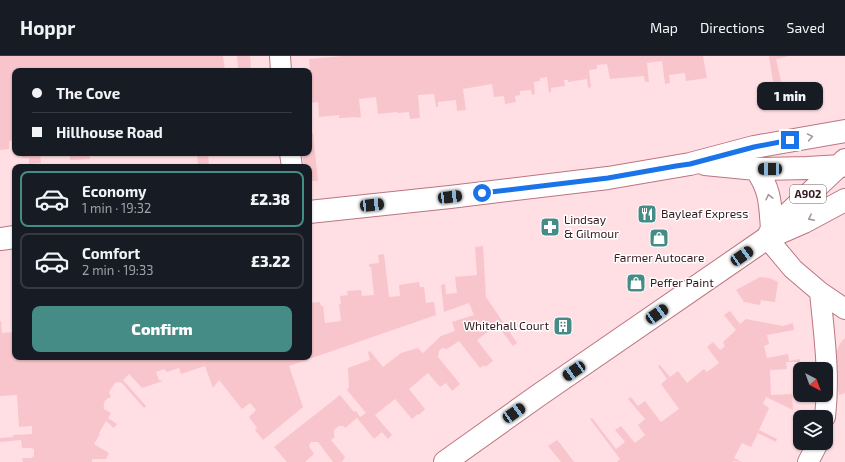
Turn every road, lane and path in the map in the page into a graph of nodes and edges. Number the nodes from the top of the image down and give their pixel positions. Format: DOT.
graph roads {
  1 [pos="280,56"];
  2 [pos="281,68"];
  3 [pos="845,131"];
  4 [pos="690,164"];
  5 [pos="843,164"];
  6 [pos="756,169"];
  7 [pos="845,200"];
  8 [pos="312,212"];
  9 [pos="769,233"];
  10 [pos="12,237"];
  11 [pos="0,239"];
  12 [pos="820,292"];
  13 [pos="845,308"];
  14 [pos="826,410"];
  15 [pos="814,450"];
  16 [pos="445,462"];
  17 [pos="808,462"];
  1 -- 2 [label="street"];
  4 -- 3 [label="main road, one-way"];
  4 -- 6 [label="main road"];
  4 -- 8 [label="main road"];
  5 -- 6 [label="main road"];
  5 -- 9 [label="main road, A902"];
  9 -- 6 [label="main road, one-way"];
  7 -- 9 [label="main road, A902, one-way"];
  9 -- 12 [label="street"];
  9 -- 16 [label="main road, A902"];
  10 -- 11 [label="main road"];
  12 -- 13 [label="street"];
  12 -- 14 [label="street"];
  15 -- 17 [label="street"];
}
